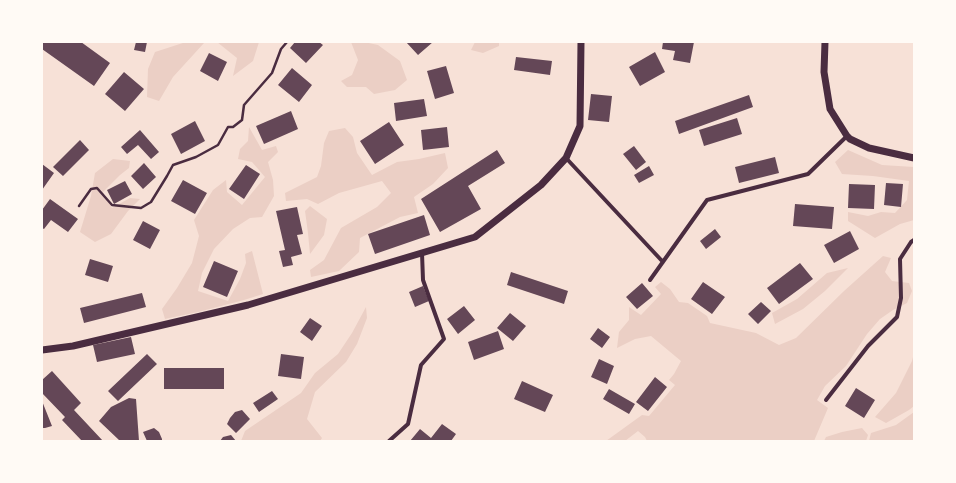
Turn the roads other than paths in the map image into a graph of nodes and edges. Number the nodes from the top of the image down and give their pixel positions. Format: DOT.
graph roads {
  1 [pos="581,42"];
  2 [pos="825,42"];
  3 [pos="847,136"];
  4 [pos="566,158"];
  5 [pos="914,158"];
  6 [pos="914,240"];
  7 [pos="422,253"];
  8 [pos="663,262"];
  9 [pos="650,280"];
  10 [pos="42,350"];
  11 [pos="826,400"];
  12 [pos="389,441"];
  1 -- 4 [label="street"];
  2 -- 3 [label="street"];
  3 -- 5 [label="street"];
  3 -- 8 [label="street"];
  4 -- 7 [label="street"];
  4 -- 8 [label="street"];
  6 -- 11 [label="street"];
  7 -- 10 [label="street"];
  7 -- 12 [label="street"];
  8 -- 9 [label="street"];
}
